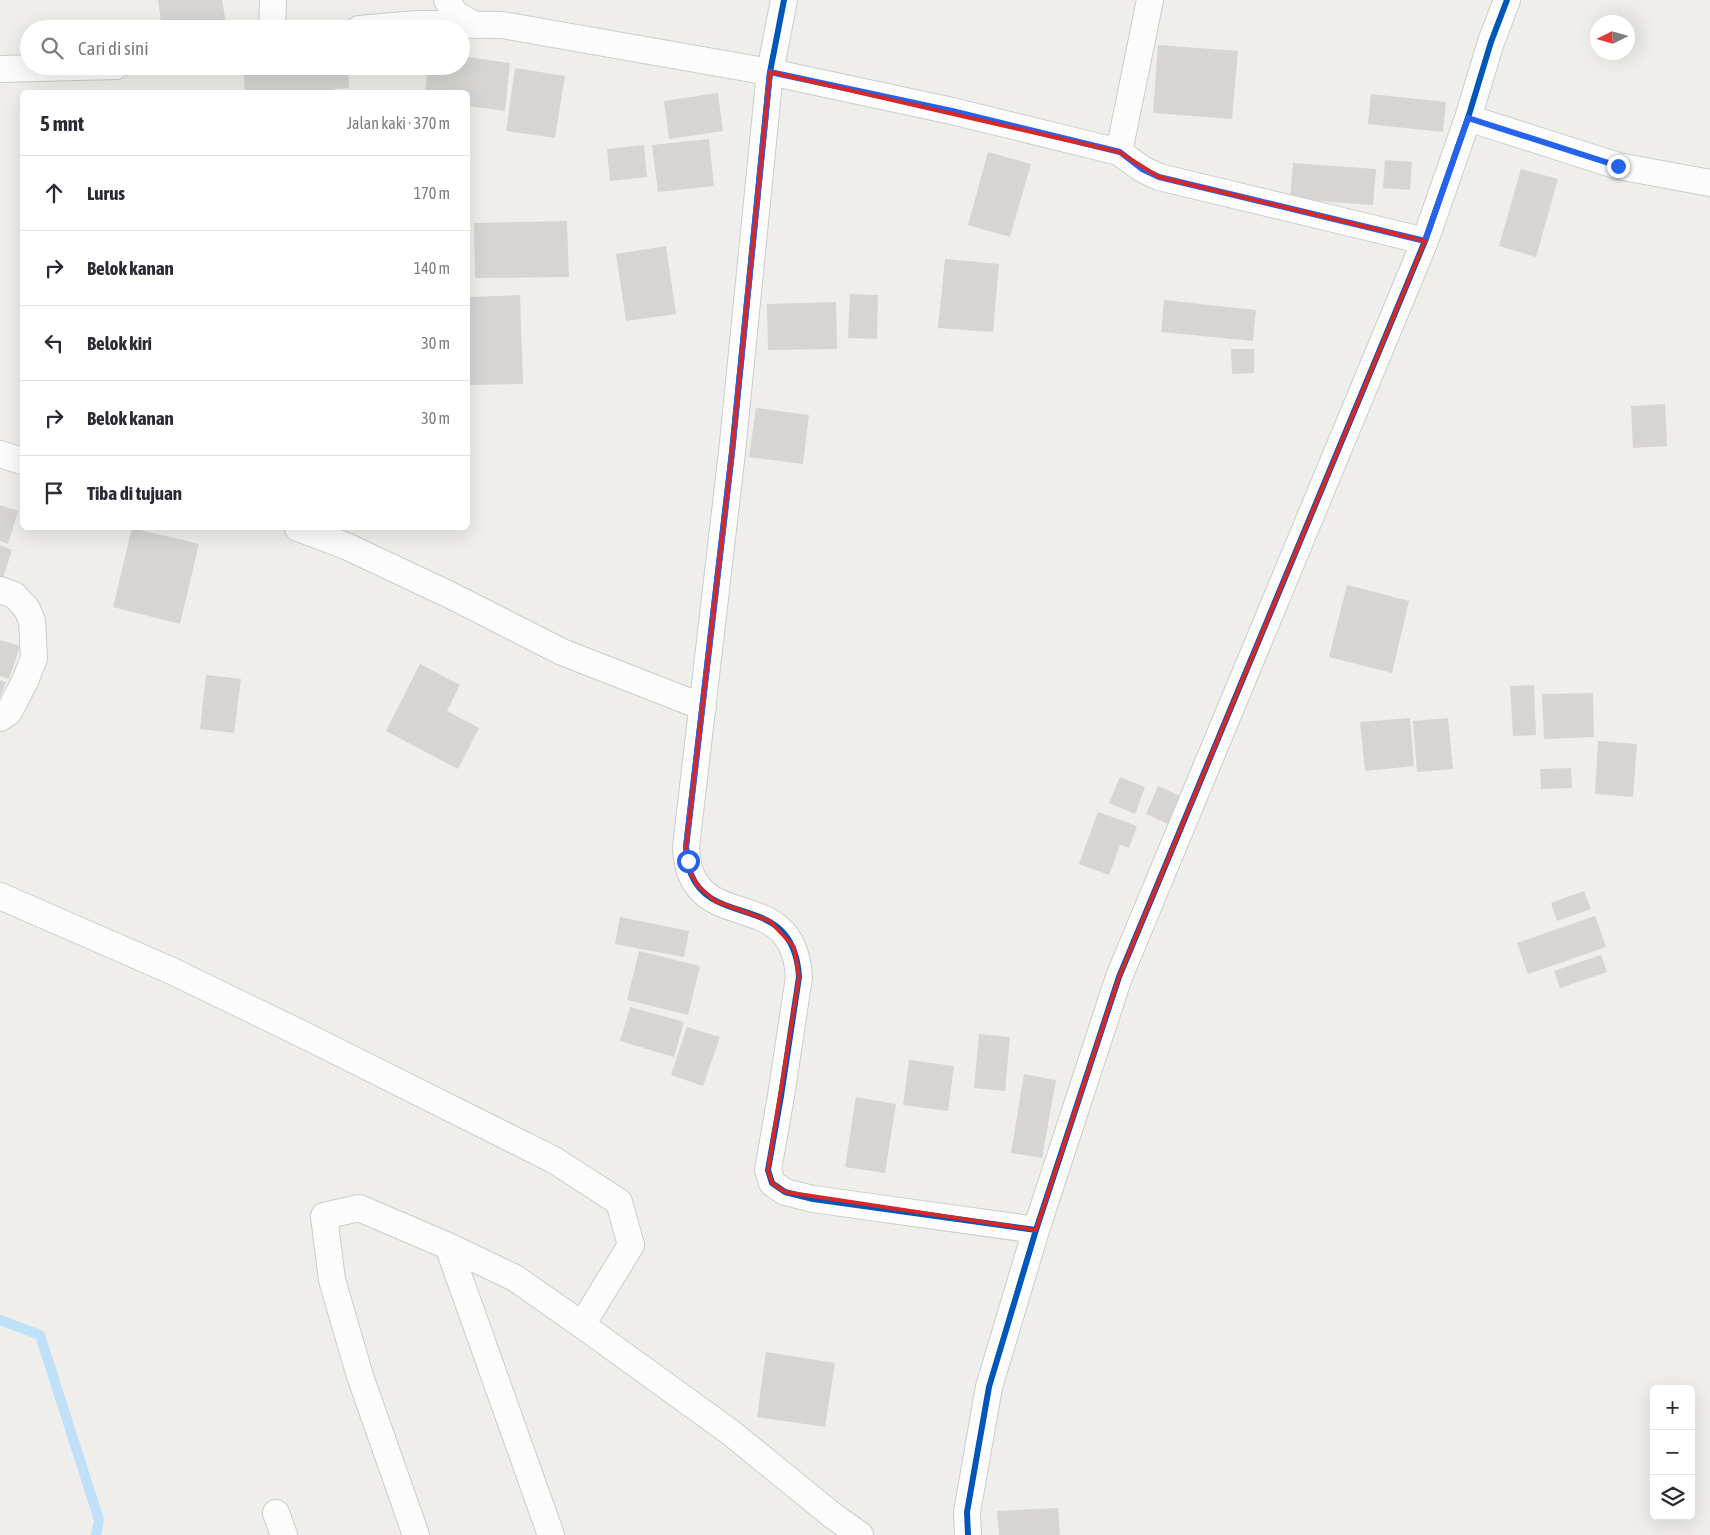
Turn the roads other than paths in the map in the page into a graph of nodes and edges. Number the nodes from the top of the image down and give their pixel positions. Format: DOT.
graph roads {
  1 [pos="273,0"];
  2 [pos="447,0"];
  3 [pos="784,0"];
  4 [pos="1150,0"];
  5 [pos="1507,0"];
  6 [pos="272,20"];
  7 [pos="465,20"];
  8 [pos="470,22"];
  9 [pos="470,25"];
  10 [pos="475,25"];
  11 [pos="20,68"];
  12 [pos="0,69"];
  13 [pos="770,72"];
  14 [pos="1468,118"];
  15 [pos="1120,152"];
  16 [pos="1710,183"];
  17 [pos="1425,241"];
  18 [pos="0,454"];
  19 [pos="20,460"];
  20 [pos="303,530"];
  21 [pos="0,590"];
  22 [pos="703,707"];
  23 [pos="0,718"];
  24 [pos="0,896"];
  25 [pos="1036,1230"];
  26 [pos="448,1246"];
  27 [pos="582,1325"];
  28 [pos="416,1535"];
  29 [pos="551,1535"];
  30 [pos="860,1535"];
  31 [pos="968,1535"];
  1 -- 6 [label="street"];
  2 -- 7 [label="street"];
  3 -- 13 [label="street"];
  4 -- 15 [label="street"];
  5 -- 14 [label="street"];
  8 -- 10 [label="street"];
  9 -- 10 [label="street"];
  10 -- 13 [label="street"];
  11 -- 12 [label="street"];
  13 -- 15 [label="street"];
  13 -- 22 [label="street"];
  14 -- 16 [label="street"];
  14 -- 17 [label="street"];
  15 -- 17 [label="street"];
  17 -- 25 [label="street"];
  18 -- 19 [label="street"];
  20 -- 22 [label="street"];
  21 -- 23 [label="street"];
  22 -- 25 [label="street"];
  24 -- 27 [label="street"];
  25 -- 31 [label="street"];
  26 -- 27 [label="street"];
  26 -- 28 [label="street"];
  26 -- 29 [label="street"];
  27 -- 30 [label="street"];
}
